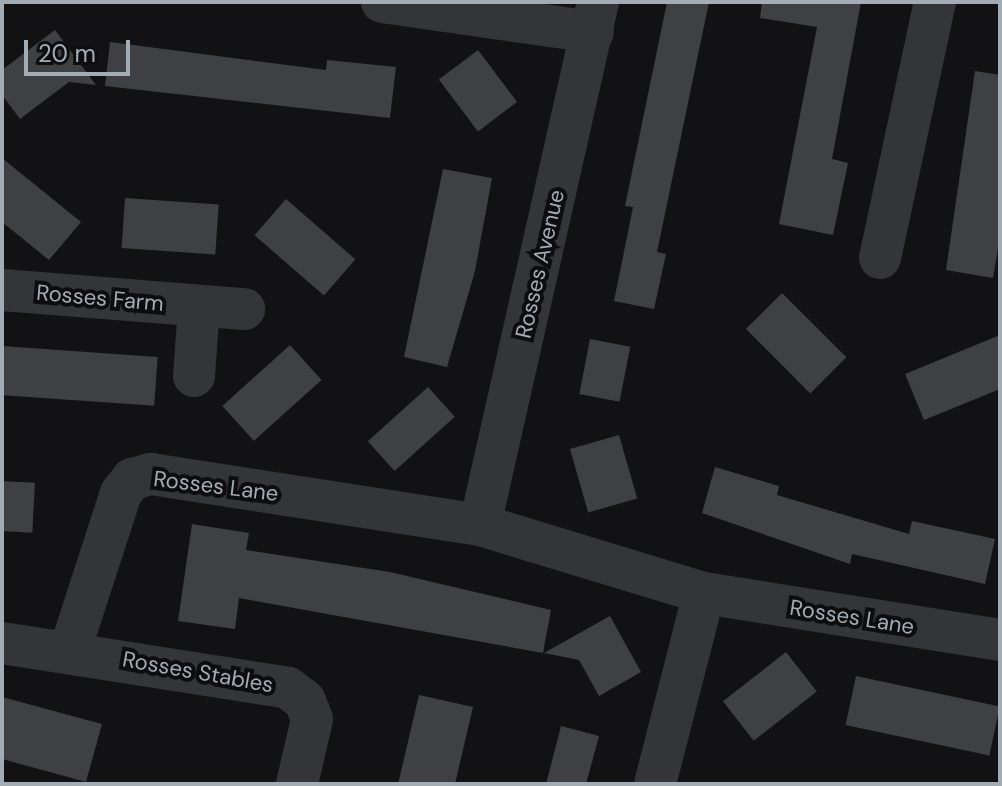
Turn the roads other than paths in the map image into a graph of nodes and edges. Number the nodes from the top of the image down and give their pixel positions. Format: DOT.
graph roads {
  1 [pos="382,2"];
  2 [pos="935,2"];
  3 [pos="596,17"];
  4 [pos="880,258"];
  5 [pos="2,290"];
  6 [pos="199,306"];
  7 [pos="244,309"];
  8 [pos="194,376"];
  9 [pos="480,525"];
  10 [pos="704,593"];
  11 [pos="1000,640"];
  12 [pos="2,643"];
  13 [pos="70,650"];
  14 [pos="297,784"];
  15 [pos="655,784"];
  1 -- 3 [label="street"];
  2 -- 4 [label="street"];
  3 -- 9 [label="street, Rosses Avenue"];
  5 -- 6 [label="street, Rosses Farm"];
  6 -- 7 [label="street, Rosses Farm"];
  6 -- 8 [label="street"];
  9 -- 10 [label="street, Rosses Lane"];
  9 -- 13 [label="street, Rosses Lane"];
  10 -- 11 [label="street, Rosses Lane"];
  10 -- 15 [label="street"];
  12 -- 13 [label="street, Rosses Stables"];
  13 -- 14 [label="street, Rosses Stables"];
}
